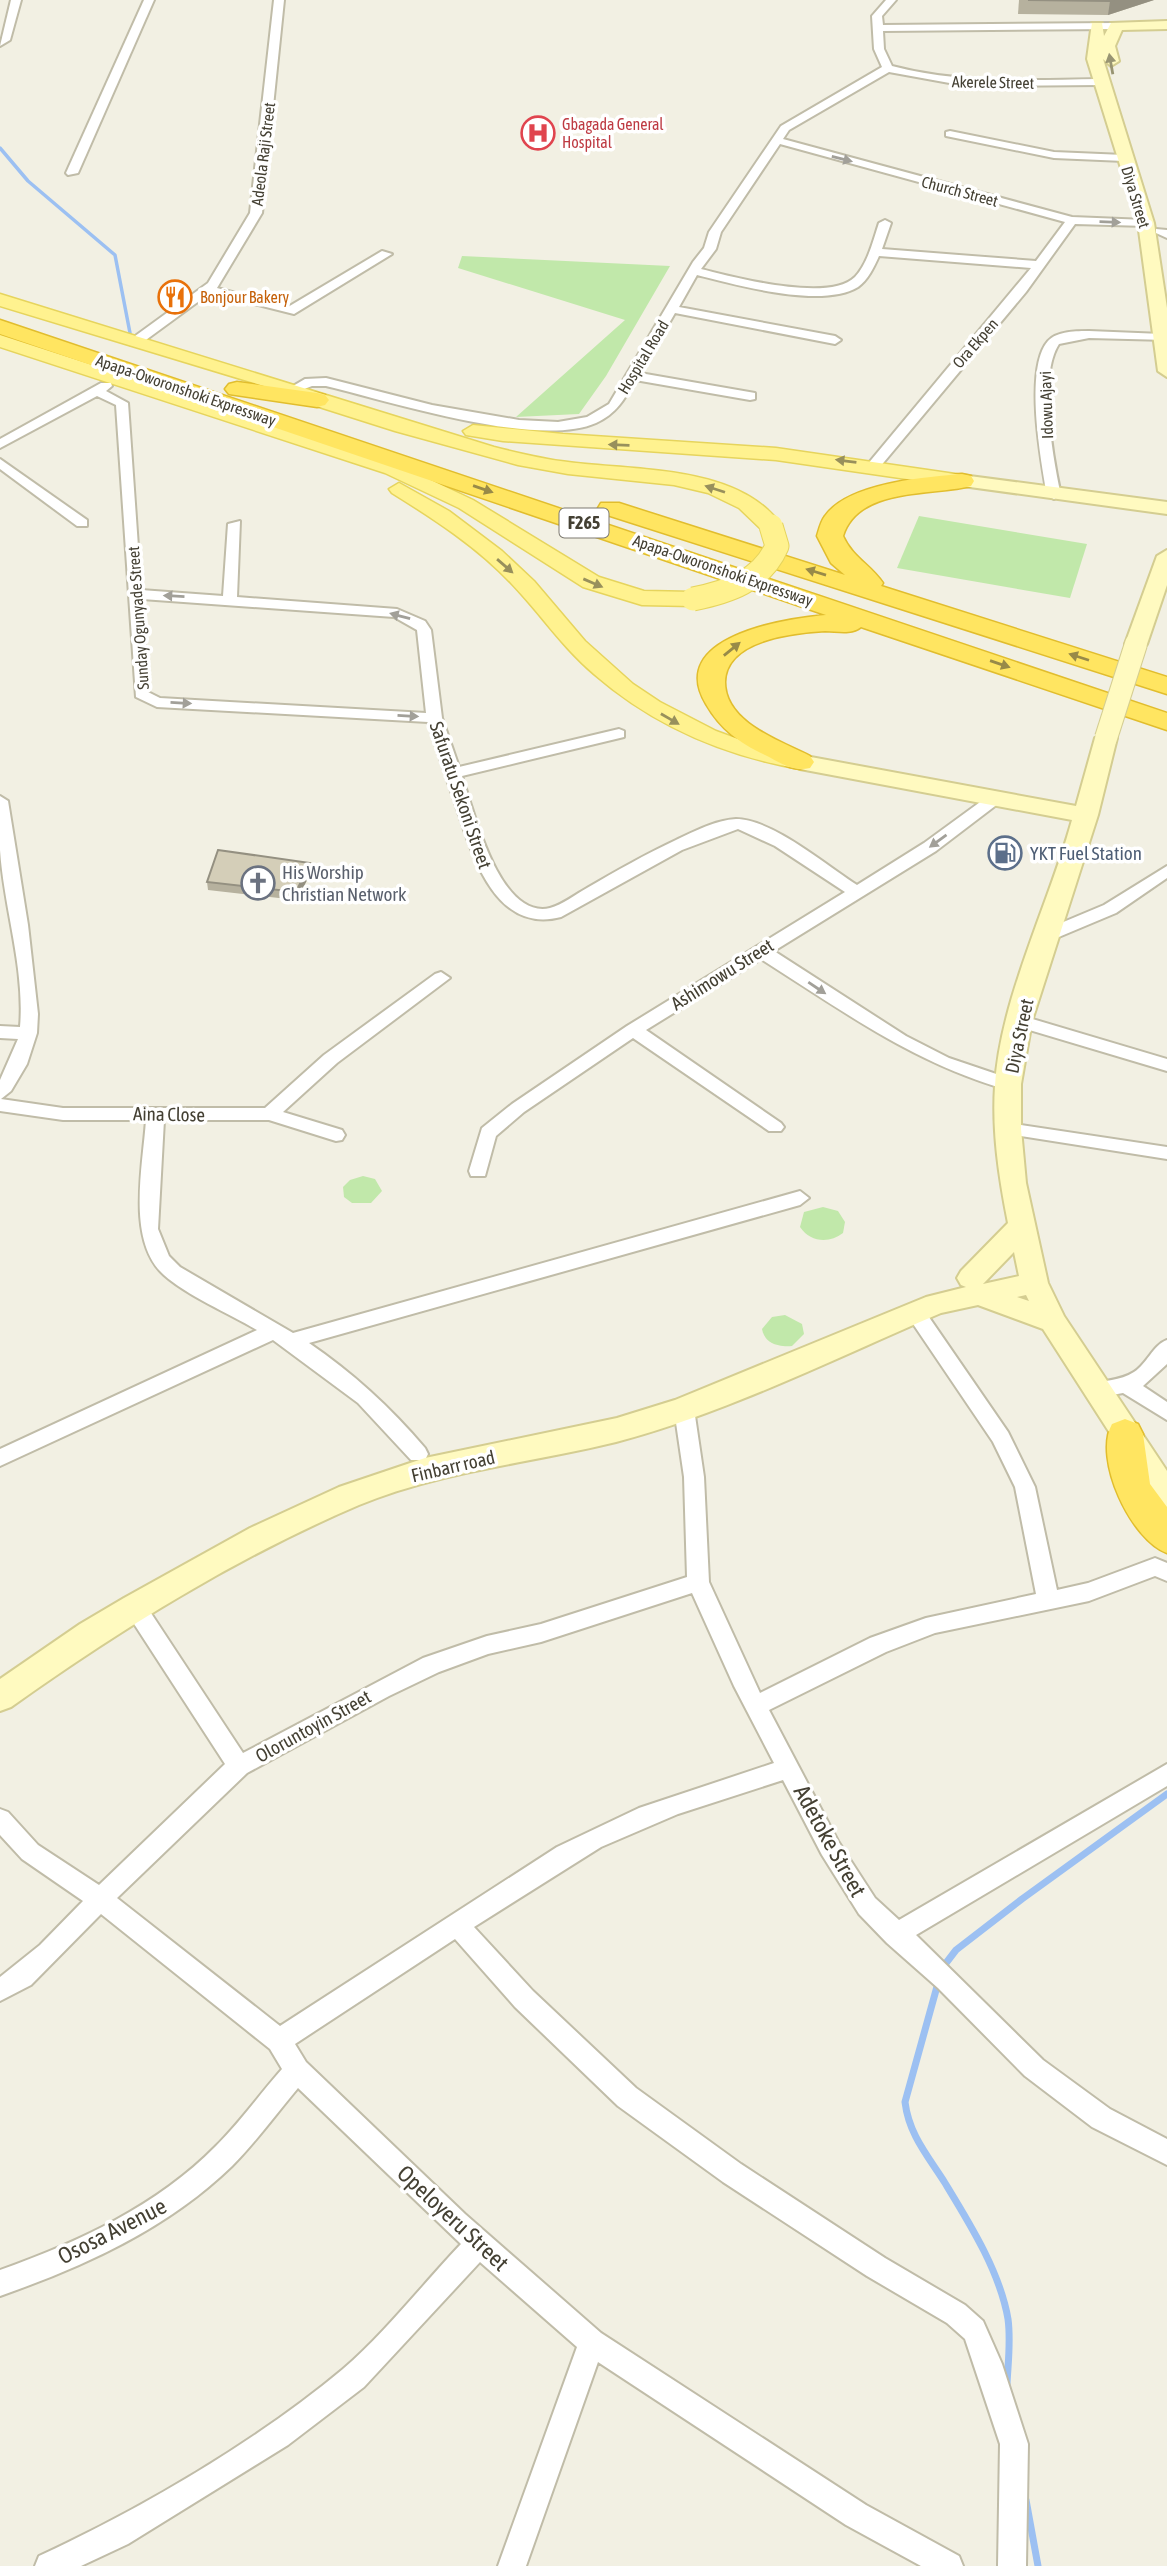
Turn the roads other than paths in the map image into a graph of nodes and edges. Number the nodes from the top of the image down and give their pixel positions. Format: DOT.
graph roads {
  1 [pos="16,0"];
  2 [pos="149,0"];
  3 [pos="279,0"];
  4 [pos="889,0"];
  5 [pos="1167,25"];
  6 [pos="1097,26"];
  7 [pos="1115,26"];
  8 [pos="879,28"];
  9 [pos="0,43"];
  10 [pos="888,68"];
  11 [pos="1100,82"];
  12 [pos="950,134"];
  13 [pos="776,140"];
  14 [pos="1124,158"];
  15 [pos="72,173"];
  16 [pos="1072,220"];
  17 [pos="885,223"];
  18 [pos="1158,229"];
  19 [pos="875,252"];
  20 [pos="386,254"];
  21 [pos="1040,265"];
  22 [pos="694,271"];
  23 [pos="1167,271"];
  24 [pos="208,289"];
  25 [pos="0,300"];
  26 [pos="671,309"];
  27 [pos="0,314"];
  28 [pos="0,327"];
  29 [pos="1162,338"];
  30 [pos="835,340"];
  31 [pos="0,341"];
  32 [pos="135,342"];
  33 [pos="1167,371"];
  34 [pos="632,376"];
  35 [pos="117,380"];
  36 [pos="234,391"];
  37 [pos="95,392"];
  38 [pos="284,392"];
  39 [pos="179,393"];
  40 [pos="750,396"];
  41 [pos="356,412"];
  42 [pos="297,417"];
  43 [pos="45,418"];
  44 [pos="0,434"];
  45 [pos="0,444"];
  46 [pos="325,448"];
  47 [pos="0,463"];
  48 [pos="874,465"];
  49 [pos="961,481"];
  50 [pos="1054,495"];
  51 [pos="1167,496"];
  52 [pos="1094,500"];
  53 [pos="1136,503"];
  54 [pos="1167,508"];
  55 [pos="1167,522"];
  56 [pos="82,523"];
  57 [pos="235,524"];
  58 [pos="1167,556"];
  59 [pos="135,594"];
  60 [pos="230,599"];
  61 [pos="978,623"];
  62 [pos="970,653"];
  63 [pos="1167,686"];
  64 [pos="434,718"];
  65 [pos="1167,722"];
  66 [pos="619,734"];
  67 [pos="800,762"];
  68 [pos="1096,769"];
  69 [pos="452,774"];
  70 [pos="998,801"];
  71 [pos="0,802"];
  72 [pos="1035,806"];
  73 [pos="1084,821"];
  74 [pos="1167,871"];
  75 [pos="855,891"];
  76 [pos="1048,935"];
  77 [pos="760,950"];
  78 [pos="441,978"];
  79 [pos="1019,1021"];
  80 [pos="633,1030"];
  81 [pos="0,1032"];
  82 [pos="27,1033"];
  83 [pos="1167,1048"];
  84 [pos="1159,1062"];
  85 [pos="1008,1084"];
  86 [pos="0,1093"];
  87 [pos="0,1105"];
  88 [pos="155,1114"];
  89 [pos="270,1114"];
  90 [pos="775,1127"];
  91 [pos="1008,1129"];
  92 [pos="336,1135"];
  93 [pos="1167,1153"];
  94 [pos="478,1171"];
  95 [pos="800,1198"];
  96 [pos="1021,1227"];
  97 [pos="1031,1273"];
  98 [pos="974,1286"];
  99 [pos="927,1302"];
  100 [pos="1053,1321"];
  101 [pos="275,1330"];
  102 [pos="294,1340"];
  103 [pos="1167,1348"];
  104 [pos="1129,1387"];
  105 [pos="1096,1390"];
  106 [pos="684,1409"];
  107 [pos="1167,1412"];
  108 [pos="1125,1434"];
  109 [pos="418,1454"];
  110 [pos="0,1458"];
  111 [pos="1150,1487"];
  112 [pos="1167,1537"];
  113 [pos="1167,1572"];
  114 [pos="698,1582"];
  115 [pos="1048,1599"];
  116 [pos="135,1607"];
  117 [pos="0,1675"];
  118 [pos="0,1697"];
  119 [pos="757,1705"];
  120 [pos="239,1766"];
  121 [pos="790,1768"];
  122 [pos="1167,1774"];
  123 [pos="0,1818"];
  124 [pos="100,1899"];
  125 [pos="458,1926"];
  126 [pos="895,1935"];
  127 [pos="0,1990"];
  128 [pos="279,2041"];
  129 [pos="297,2070"];
  130 [pos="1167,2152"];
  131 [pos="479,2245"];
  132 [pos="0,2283"];
  133 [pos="592,2342"];
  134 [pos="49,2566"];
  135 [pos="512,2566"];
  136 [pos="949,2566"];
  137 [pos="1012,2566"];
  1 -- 9 [label="street"];
  2 -- 15 [label="street"];
  3 -- 24 [label="street, Adeola Raji Street"];
  4 -- 8 [label="street"];
  5 -- 7 [label="main road"];
  6 -- 7 [label="street"];
  6 -- 8 [label="street"];
  6 -- 11 [label="main road, Diya Street"];
  18 -- 7 [label="main road, Diya Street, one-way"];
  8 -- 10 [label="street"];
  10 -- 11 [label="street, Akerele Street"];
  10 -- 13 [label="street, Hospital Road"];
  11 -- 14 [label="main road, Diya Street"];
  12 -- 14 [label="street"];
  13 -- 16 [label="street, Church Street, one-way"];
  13 -- 22 [label="street, Hospital Road"];
  14 -- 18 [label="main road, Diya Street"];
  16 -- 18 [label="street, Church Street, one-way"];
  16 -- 21 [label="street, Ora Ekpen"];
  17 -- 19 [label="street"];
  18 -- 23 [label="main road, Diya Street"];
  18 -- 29 [label="main road, Diya Street"];
  19 -- 21 [label="street"];
  19 -- 22 [label="street"];
  20 -- 24 [label="street"];
  21 -- 48 [label="street, Ora Ekpen"];
  22 -- 26 [label="street, Hospital Road"];
  24 -- 32 [label="street, Adeola Raji Street"];
  25 -- 32 [label="main road, Apapa-Oworonshoki Expressway"];
  26 -- 30 [label="street"];
  26 -- 34 [label="street, Hospital Road"];
  27 -- 36 [label="highway, Apapa-Oworonshoki Expressway / F265"];
  28 -- 39 [label="highway, Apapa-Oworonshoki Expressway / F265"];
  29 -- 33 [label="main road, Diya Street"];
  29 -- 50 [label="street, Idowu Ajayi"];
  31 -- 35 [label="main road, Apapa-Oworonshoki Expressway"];
  32 -- 36 [label="main road, Apapa-Oworonshoki Expressway"];
  34 -- 38 [label="street, Hospital Road"];
  34 -- 40 [label="street"];
  35 -- 37 [label="street"];
  35 -- 39 [label="main road, Apapa-Oworonshoki Expressway"];
  36 -- 38 [label="highway"];
  36 -- 39 [label="highway"];
  36 -- 42 [label="highway, Apapa-Oworonshoki Expressway / F265"];
  37 -- 43 [label="street"];
  37 -- 59 [label="street, Sunday Ogunyade Street"];
  38 -- 42 [label="highway"];
  39 -- 42 [label="highway, Apapa-Oworonshoki Expressway / F265"];
  41 -- 42 [label="main road, Apapa-Oworonshoki Expressway"];
  46 -- 41 [label="main road, one-way, bridge"];
  48 -- 41 [label="main road, one-way"];
  42 -- 46 [label="main road, Apapa-Oworonshoki Expressway"];
  61 -- 42 [label="highway, Apapa-Oworonshoki Expressway / F265, one-way"];
  42 -- 62 [label="highway, Apapa-Oworonshoki Expressway / F265, one-way"];
  43 -- 44 [label="street"];
  43 -- 45 [label="street"];
  46 -- 67 [label="main road, one-way"];
  47 -- 56 [label="street"];
  48 -- 49 [label="main road"];
  49 -- 50 [label="main road"];
  49 -- 61 [label="highway"];
  50 -- 52 [label="main road"];
  51 -- 53 [label="main road"];
  52 -- 53 [label="main road"];
  52 -- 55 [label="main road"];
  53 -- 54 [label="main road"];
  57 -- 60 [label="street"];
  58 -- 68 [label="main road, Diya Street, bridge"];
  60 -- 59 [label="street, Safuratu Sekoni Street, one-way"];
  59 -- 64 [label="street, Sunday Ogunyade Street, one-way"];
  64 -- 60 [label="street, Safuratu Sekoni Street, one-way"];
  63 -- 61 [label="highway, Apapa-Oworonshoki Expressway / F265, one-way"];
  62 -- 65 [label="highway, Apapa-Oworonshoki Expressway / F265, one-way"];
  67 -- 62 [label="highway, one-way"];
  64 -- 69 [label="street, Safuratu Sekoni Street"];
  66 -- 69 [label="street"];
  67 -- 70 [label="main road"];
  68 -- 72 [label="main road"];
  68 -- 73 [label="main road, Diya Street"];
  69 -- 75 [label="street, Safuratu Sekoni Street"];
  70 -- 72 [label="main road"];
  70 -- 73 [label="main road"];
  70 -- 75 [label="street, Ashimowu Street, one-way"];
  71 -- 82 [label="street"];
  72 -- 73 [label="main road"];
  73 -- 76 [label="main road, Diya Street"];
  74 -- 76 [label="street"];
  75 -- 77 [label="street, Ashimowu Street"];
  76 -- 79 [label="main road, Diya Street"];
  77 -- 80 [label="street, Ashimowu Street"];
  77 -- 85 [label="street, one-way"];
  78 -- 89 [label="street"];
  79 -- 84 [label="street"];
  79 -- 85 [label="main road, Diya Street"];
  80 -- 90 [label="street"];
  80 -- 94 [label="street, Ashimowu Street"];
  81 -- 82 [label="street"];
  82 -- 86 [label="street"];
  83 -- 84 [label="street"];
  85 -- 91 [label="main road, Diya Street"];
  87 -- 88 [label="street, Aina Close"];
  88 -- 89 [label="street, Aina Close"];
  88 -- 101 [label="street"];
  89 -- 92 [label="street, Aina Close"];
  91 -- 93 [label="street"];
  91 -- 96 [label="main road, Diya Street"];
  95 -- 102 [label="street"];
  96 -- 97 [label="main road, Diya Street"];
  96 -- 98 [label="main road"];
  97 -- 98 [label="main road"];
  97 -- 100 [label="main road, Diya Street"];
  98 -- 99 [label="main road"];
  98 -- 100 [label="main road"];
  99 -- 106 [label="main road, Finbarr road"];
  99 -- 109 [label="main road, Finbarr road"];
  99 -- 115 [label="street"];
  100 -- 105 [label="main road, Diya Street"];
  101 -- 102 [label="street"];
  101 -- 110 [label="street"];
  102 -- 109 [label="street"];
  103 -- 104 [label="street"];
  104 -- 105 [label="street"];
  104 -- 107 [label="street"];
  105 -- 108 [label="main road, Diya Street"];
  106 -- 114 [label="street, Adetoke Street"];
  106 -- 116 [label="main road, Finbarr road"];
  108 -- 111 [label="highway"];
  109 -- 117 [label="main road, Finbarr road"];
  111 -- 112 [label="highway"];
  113 -- 115 [label="street"];
  114 -- 119 [label="street, Adetoke Street"];
  114 -- 120 [label="street, Oloruntoyin Street"];
  115 -- 119 [label="street"];
  116 -- 118 [label="main road, Finbarr road"];
  116 -- 120 [label="street"];
  119 -- 121 [label="street, Adetoke Street"];
  120 -- 124 [label="street, Oloruntoyin Street"];
  121 -- 125 [label="street"];
  121 -- 126 [label="street, Adetoke Street"];
  122 -- 126 [label="street"];
  123 -- 124 [label="street, Opeloyeru Street"];
  124 -- 127 [label="street, Oloruntoyin Street"];
  124 -- 128 [label="street, Opeloyeru Street"];
  125 -- 128 [label="street"];
  125 -- 137 [label="street"];
  126 -- 130 [label="street, Adetoke Street"];
  128 -- 129 [label="street, Opeloyeru Street"];
  129 -- 131 [label="street, Opeloyeru Street"];
  129 -- 132 [label="street, Ososa Avenue"];
  131 -- 133 [label="street, Opeloyeru Street"];
  131 -- 134 [label="street"];
  133 -- 135 [label="street"];
  133 -- 136 [label="street, Opeloyeru Street"];
}
